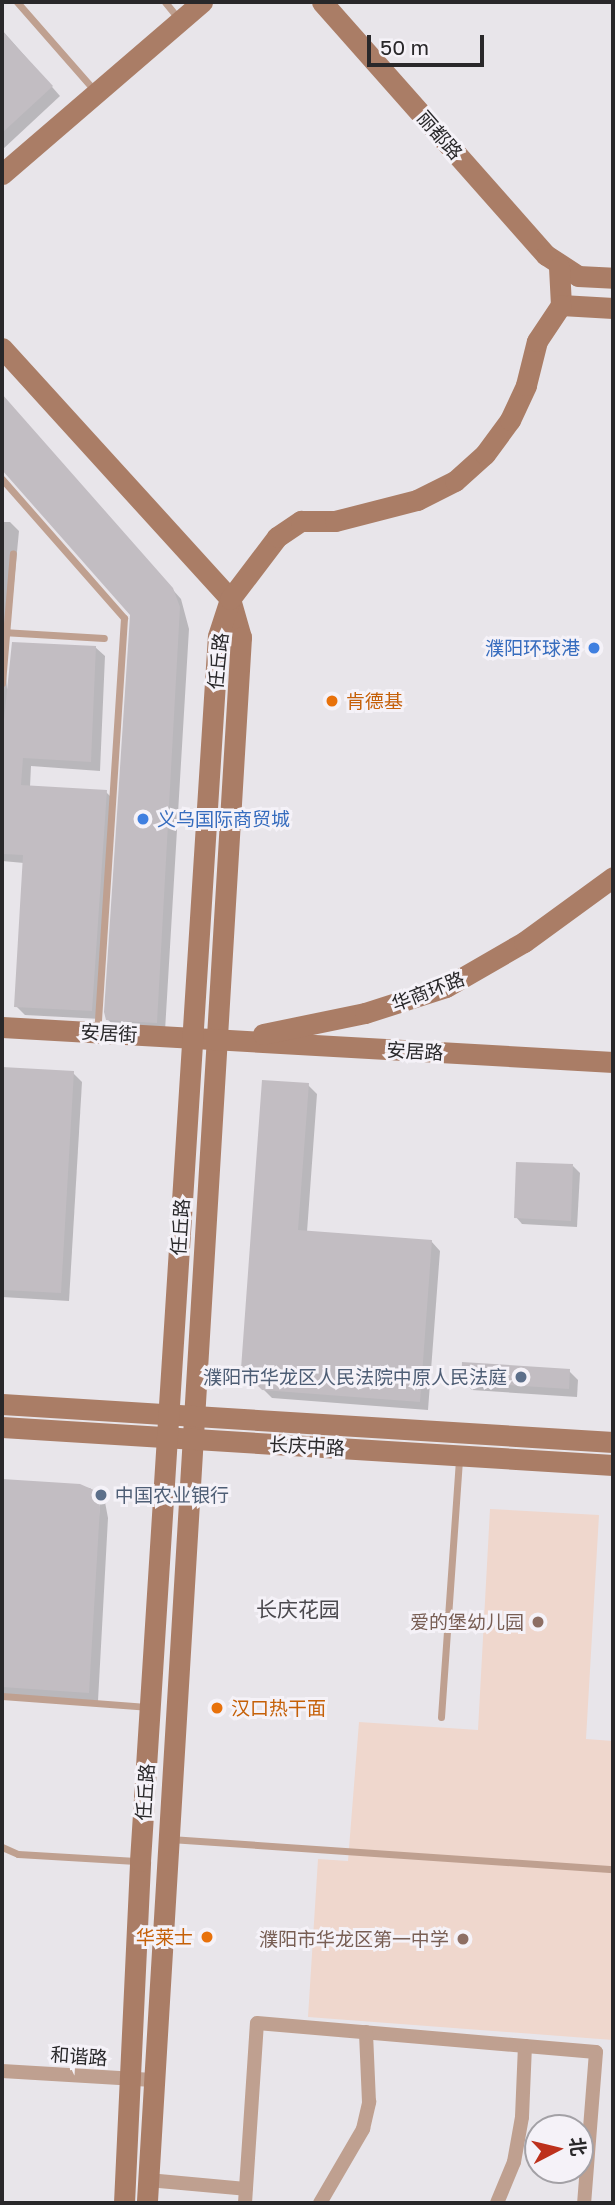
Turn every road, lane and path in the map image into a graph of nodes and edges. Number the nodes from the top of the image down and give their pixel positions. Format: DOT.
graph roads {
  1 [pos="17,2"];
  2 [pos="164,2"];
  3 [pos="202,2"];
  4 [pos="322,2"];
  5 [pos="181,22"];
  6 [pos="97,93"];
  7 [pos="2,174"];
  8 [pos="559,267"];
  9 [pos="613,278"];
  10 [pos="561,305"];
  11 [pos="613,308"];
  12 [pos="2,348"];
  13 [pos="2,479"];
  14 [pos="13,553"];
  15 [pos="230,599"];
  16 [pos="4,632"];
  17 [pos="104,638"];
  18 [pos="2,682"];
  19 [pos="613,877"];
  20 [pos="2,1027"];
  21 [pos="97,1033"];
  22 [pos="194,1038"];
  23 [pos="216,1040"];
  24 [pos="613,1062"];
  25 [pos="2,1404"];
  26 [pos="167,1415"];
  27 [pos="191,1416"];
  28 [pos="2,1427"];
  29 [pos="166,1437"];
  30 [pos="189,1440"];
  31 [pos="613,1441"];
  32 [pos="460,1455"];
  33 [pos="613,1465"];
  34 [pos="2,1696"];
  35 [pos="151,1707"];
  36 [pos="441,1717"];
  37 [pos="167,1839"];
  38 [pos="2,1847"];
  39 [pos="140,1861"];
  40 [pos="613,1869"];
  41 [pos="366,2032"];
  42 [pos="525,2046"];
  43 [pos="2,2071"];
  44 [pos="130,2079"];
  45 [pos="153,2080"];
  46 [pos="148,2180"];
  47 [pos="245,2196"];
  48 [pos="124,2203"];
  49 [pos="147,2203"];
  50 [pos="320,2203"];
  51 [pos="497,2203"];
  52 [pos="584,2203"];
  1 -- 6 [label="lane"];
  2 -- 5 [label="lane"];
  3 -- 5 [label="street"];
  4 -- 8 [label="street, 丽都路"];
  5 -- 6 [label="street"];
  6 -- 7 [label="street"];
  8 -- 9 [label="street"];
  8 -- 10 [label="street"];
  10 -- 11 [label="street"];
  10 -- 15 [label="street"];
  12 -- 15 [label="street"];
  13 -- 21 [label="lane"];
  14 -- 16 [label="lane"];
  15 -- 22 [label="street, 任丘路"];
  15 -- 23 [label="street, 任丘路"];
  16 -- 17 [label="lane"];
  16 -- 18 [label="lane"];
  19 -- 23 [label="street, 华商环路"];
  20 -- 21 [label="street, 安居街"];
  21 -- 22 [label="street, 安居街"];
  22 -- 23 [label="street, 安居街"];
  22 -- 26 [label="street, 任丘路"];
  23 -- 24 [label="street, 安居路"];
  23 -- 27 [label="street, 任丘路"];
  25 -- 26 [label="street, 长庆中路"];
  26 -- 27 [label="street, 长庆中路"];
  26 -- 29 [label="street, 任丘路"];
  27 -- 30 [label="street, 任丘路"];
  27 -- 31 [label="street, 长庆中路"];
  28 -- 29 [label="street, 长庆中路"];
  29 -- 30 [label="street, 长庆中路"];
  29 -- 35 [label="street, 任丘路"];
  30 -- 32 [label="street, 长庆中路"];
  30 -- 37 [label="street, 任丘路"];
  32 -- 33 [label="street, 长庆中路"];
  32 -- 36 [label="lane"];
  34 -- 35 [label="lane"];
  35 -- 39 [label="street, 任丘路"];
  37 -- 40 [label="lane"];
  37 -- 45 [label="street, 任丘路"];
  38 -- 39 [label="lane"];
  39 -- 44 [label="street, 任丘路"];
  41 -- 42 [label="street"];
  41 -- 47 [label="street"];
  41 -- 50 [label="street"];
  42 -- 51 [label="street"];
  42 -- 52 [label="street"];
  43 -- 44 [label="street, 和谐路"];
  44 -- 45 [label="street, 和谐路"];
  44 -- 48 [label="street, 任丘路"];
  45 -- 46 [label="street, 任丘路"];
  46 -- 47 [label="street"];
  46 -- 49 [label="street, 任丘路"];
}
